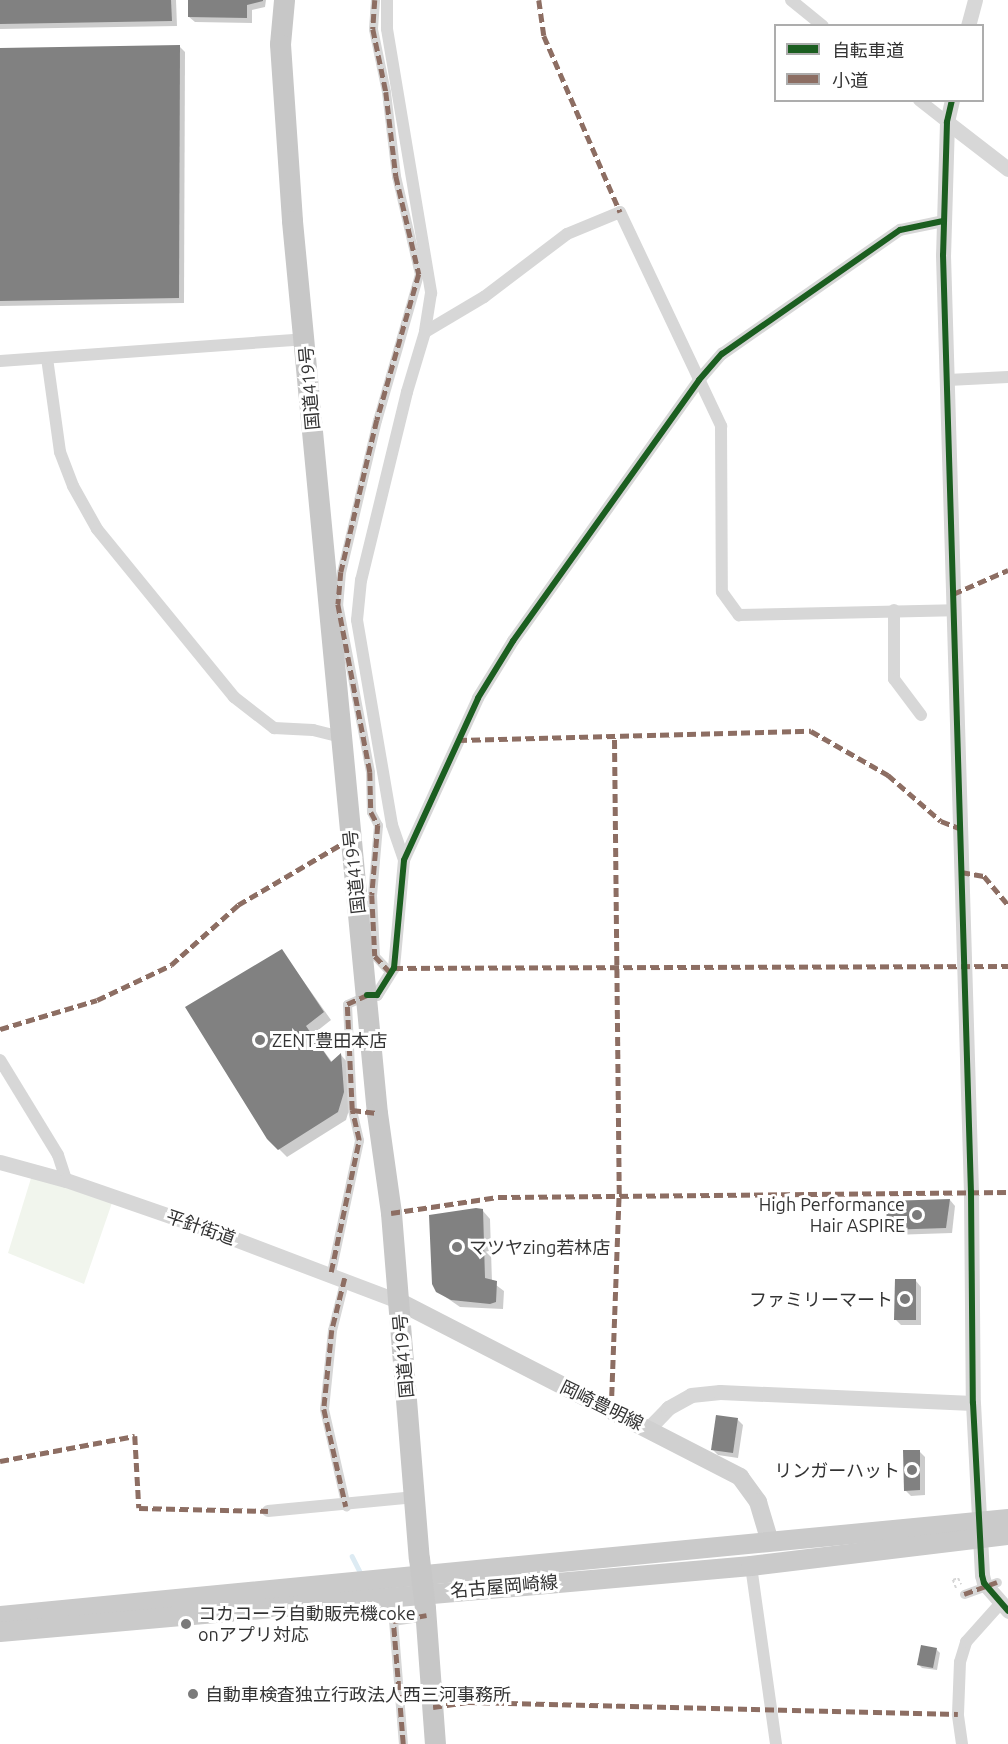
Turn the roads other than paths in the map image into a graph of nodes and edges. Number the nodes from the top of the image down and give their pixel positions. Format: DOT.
graph roads {
  1 [pos="284,0"];
  2 [pos="375,0"];
  3 [pos="387,0"];
  4 [pos="791,0"];
  5 [pos="975,0"];
  6 [pos="821,24"];
  7 [pos="969,24"];
  8 [pos="922,102"];
  9 [pos="952,102"];
  10 [pos="947,122"];
  11 [pos="1007,166"];
  12 [pos="944,221"];
  13 [pos="425,332"];
  14 [pos="304,339"];
  15 [pos="47,358"];
  16 [pos="0,361"];
  17 [pos="1008,377"];
  18 [pos="699,380"];
  19 [pos="948,380"];
  20 [pos="894,610"];
  21 [pos="952,610"];
  22 [pos="921,715"];
  23 [pos="341,737"];
  24 [pos="404,860"];
  25 [pos="390,972"];
  26 [pos="367,995"];
  27 [pos="0,1060"];
  28 [pos="352,1110"];
  29 [pos="377,1113"];
  30 [pos="0,1162"];
  31 [pos="66,1180"];
  32 [pos="338,1275"];
  33 [pos="398,1301"];
  34 [pos="973,1403"];
  35 [pos="649,1428"];
  36 [pos="415,1497"];
  37 [pos="346,1507"];
  38 [pos="268,1511"];
  39 [pos="1008,1519"];
  40 [pos="981,1529"];
  41 [pos="1008,1535"];
  42 [pos="771,1542"];
  43 [pos="750,1566"];
  44 [pos="997,1582"];
  45 [pos="964,1594"];
  46 [pos="1004,1608"];
  47 [pos="426,1612"];
  48 [pos="0,1616"];
  49 [pos="0,1632"];
  50 [pos="403,1744"];
  51 [pos="435,1744"];
  52 [pos="776,1744"];
  53 [pos="962,1744"];
  1 -- 14 [label="highway, 国道419号"];
  2 -- 25 [label="street"];
  3 -- 13 [label="street"];
  4 -- 6 [label="street"];
  5 -- 7 [label="street"];
  8 -- 10 [label="street"];
  9 -- 10 [label="street"];
  10 -- 11 [label="street"];
  10 -- 12 [label="street"];
  12 -- 18 [label="street"];
  12 -- 19 [label="street"];
  13 -- 18 [label="street"];
  13 -- 24 [label="street"];
  14 -- 15 [label="street"];
  14 -- 23 [label="highway, 国道419号"];
  15 -- 16 [label="street"];
  15 -- 23 [label="street"];
  17 -- 19 [label="street"];
  18 -- 20 [label="street"];
  18 -- 24 [label="street"];
  19 -- 21 [label="street"];
  20 -- 21 [label="street"];
  20 -- 22 [label="street"];
  21 -- 34 [label="street"];
  23 -- 26 [label="highway, 国道419号"];
  24 -- 25 [label="street"];
  25 -- 26 [label="street"];
  26 -- 28 [label="street"];
  26 -- 29 [label="highway, 国道419号"];
  27 -- 31 [label="street"];
  28 -- 29 [label="street"];
  28 -- 32 [label="street"];
  29 -- 33 [label="highway, 国道419号"];
  30 -- 31 [label="street, 平針街道"];
  31 -- 32 [label="street, 平針街道"];
  32 -- 33 [label="street, 平針街道"];
  32 -- 37 [label="street"];
  33 -- 35 [label="main road, 岡崎豊明線"];
  33 -- 36 [label="highway, 国道419号"];
  34 -- 35 [label="street"];
  34 -- 40 [label="street"];
  35 -- 42 [label="main road, 岡崎豊明線"];
  36 -- 37 [label="street"];
  36 -- 47 [label="highway, 国道419号, bridge"];
  37 -- 38 [label="street"];
  39 -- 40 [label="main road, 名古屋岡崎線"];
  40 -- 41 [label="main road, 名古屋岡崎線"];
  40 -- 42 [label="main road, 名古屋岡崎線"];
  40 -- 43 [label="main road, 名古屋岡崎線"];
  40 -- 46 [label="street"];
  42 -- 48 [label="main road, 名古屋岡崎線"];
  43 -- 49 [label="main road, 名古屋岡崎線"];
  43 -- 52 [label="street"];
  44 -- 45 [label="street, bridge"];
  46 -- 53 [label="street"];
  47 -- 50 [label="street"];
  47 -- 51 [label="highway, 国道419号"];
}
